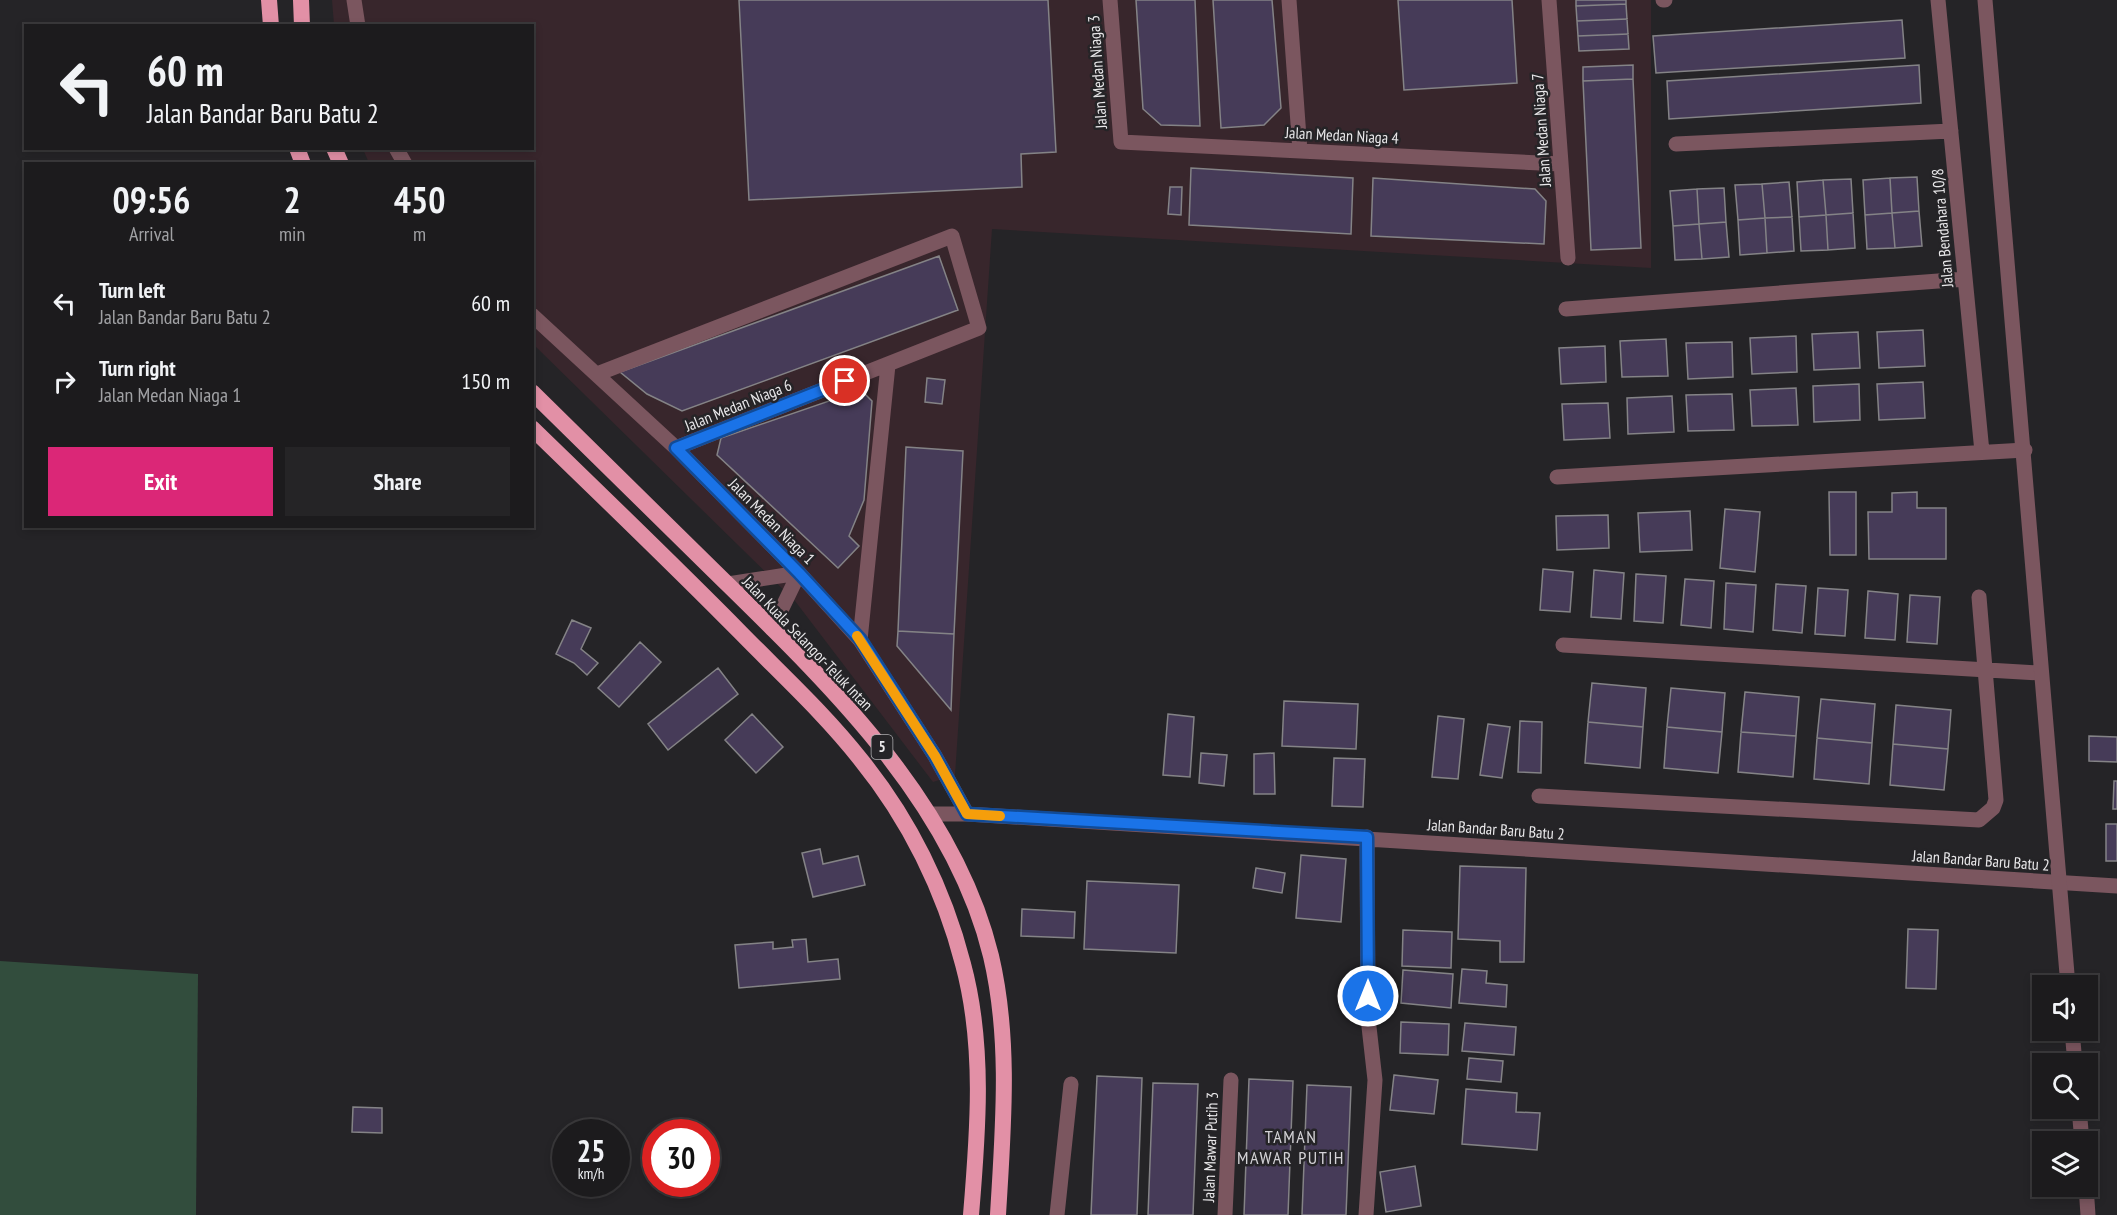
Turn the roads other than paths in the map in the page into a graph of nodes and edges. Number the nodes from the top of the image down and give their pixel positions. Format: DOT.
graph roads {
  1 [pos="269,0"];
  2 [pos="279,0"];
  3 [pos="301,0"];
  4 [pos="354,0"];
  5 [pos="1110,0"];
  6 [pos="1289,0"];
  7 [pos="1549,0"];
  8 [pos="1938,0"];
  9 [pos="1985,0"];
  10 [pos="271,24"];
  11 [pos="302,24"];
  12 [pos="358,24"];
  13 [pos="1952,131"];
  14 [pos="1121,142"];
  15 [pos="1676,144"];
  16 [pos="1300,151"];
  17 [pos="1561,164"];
  18 [pos="1568,258"];
  19 [pos="1965,279"];
  20 [pos="1566,309"];
  21 [pos="534,317"];
  22 [pos="888,364"];
  23 [pos="597,375"];
  24 [pos="534,395"];
  25 [pos="534,430"];
  26 [pos="676,448"];
  27 [pos="2025,450"];
  28 [pos="1982,452"];
  29 [pos="1557,477"];
  30 [pos="799,573"];
  31 [pos="728,584"];
  32 [pos="1979,597"];
  33 [pos="772,629"];
  34 [pos="860,639"];
  35 [pos="1563,645"];
  36 [pos="1985,671"];
  37 [pos="2040,673"];
  38 [pos="1539,796"];
  39 [pos="930,814"];
  40 [pos="967,814"];
  41 [pos="1367,837"];
  42 [pos="2060,883"];
  43 [pos="2117,886"];
  44 [pos="2067,975"];
  45 [pos="1231,1080"];
  46 [pos="1071,1084"];
  47 [pos="2087,1197"];
  48 [pos="970,1215"];
  49 [pos="998,1215"];
  50 [pos="1057,1215"];
  51 [pos="1225,1215"];
  52 [pos="1366,1215"];
  53 [pos="2088,1215"];
  1 -- 10 [label="highway"];
  2 -- 10 [label="highway"];
  3 -- 11 [label="highway"];
  4 -- 12 [label="street"];
  5 -- 14 [label="street, Jalan Medan Niaga 3"];
  6 -- 16 [label="street"];
  7 -- 17 [label="street, Jalan Medan Niaga 7"];
  8 -- 13 [label="street, Jalan Bendahara 10/8"];
  9 -- 27 [label="street"];
  13 -- 15 [label="street"];
  13 -- 19 [label="street, Jalan Bendahara 10/8"];
  14 -- 16 [label="street, Jalan Medan Niaga 4"];
  16 -- 17 [label="street, Jalan Medan Niaga 4"];
  17 -- 18 [label="street, Jalan Medan Niaga 7"];
  19 -- 20 [label="street"];
  19 -- 28 [label="street, Jalan Bendahara 10/8"];
  21 -- 23 [label="street, Jalan Medan Niaga 1"];
  22 -- 23 [label="street, Jalan Medan Niaga 6"];
  22 -- 26 [label="street, Jalan Medan Niaga 6"];
  22 -- 34 [label="street"];
  23 -- 26 [label="street, Jalan Medan Niaga 1"];
  24 -- 31 [label="highway, Jalan Kuala Selangor-Teluk Intan / 5"];
  25 -- 48 [label="highway, 5"];
  26 -- 30 [label="street, Jalan Medan Niaga 1"];
  27 -- 28 [label="street"];
  27 -- 37 [label="street"];
  28 -- 29 [label="street"];
  30 -- 31 [label="street"];
  30 -- 33 [label="street"];
  30 -- 34 [label="street, Jalan Medan Niaga 1"];
  31 -- 33 [label="highway, Jalan Kuala Selangor-Teluk Intan / 5"];
  32 -- 36 [label="street"];
  33 -- 39 [label="highway, Jalan Kuala Selangor-Teluk Intan / 5"];
  34 -- 40 [label="street, Jalan Medan Niaga 1"];
  35 -- 36 [label="street"];
  36 -- 37 [label="street"];
  36 -- 38 [label="street"];
  37 -- 42 [label="street"];
  39 -- 40 [label="street, Jalan Bandar Baru Batu 2"];
  39 -- 49 [label="highway, Jalan Kuala Selangor-Teluk Intan / 5"];
  40 -- 41 [label="street, Jalan Bandar Baru Batu 2"];
  41 -- 42 [label="street, Jalan Bandar Baru Batu 2"];
  41 -- 52 [label="street"];
  42 -- 43 [label="street, Jalan Bandar Baru Batu 2"];
  42 -- 44 [label="street"];
  45 -- 51 [label="street, Jalan Mawar Putih 3"];
  46 -- 50 [label="street"];
  47 -- 53 [label="street"];
}
